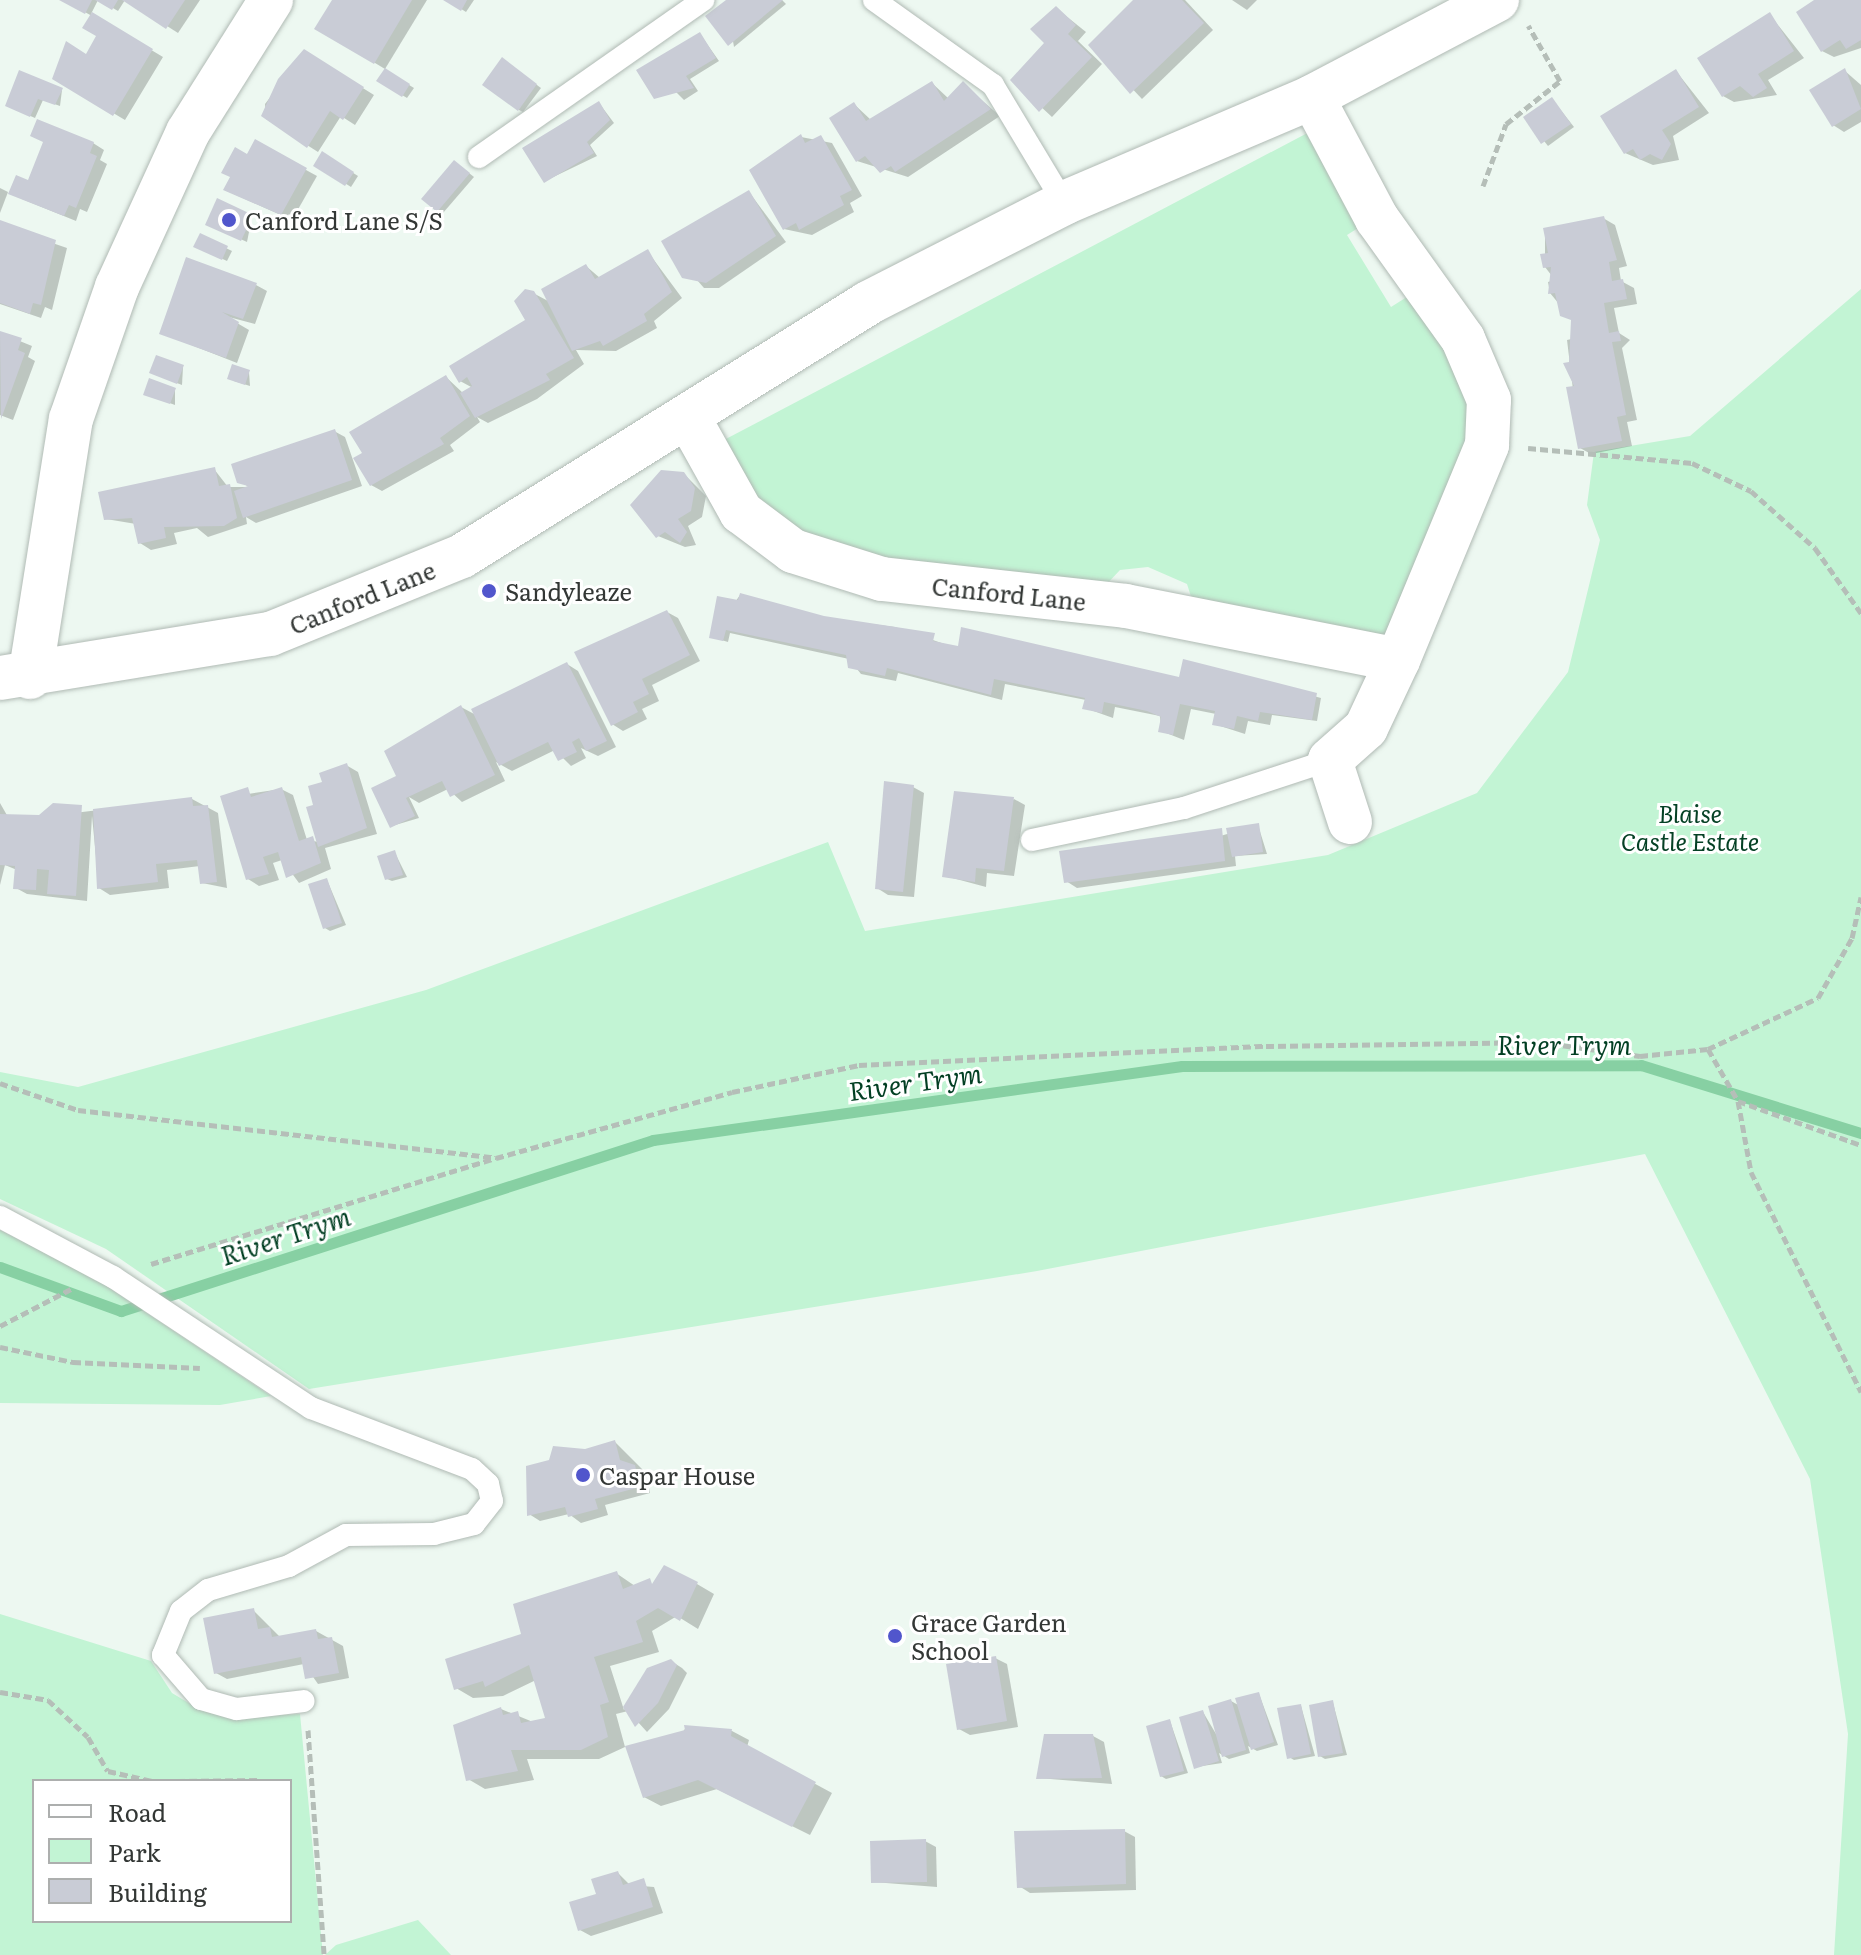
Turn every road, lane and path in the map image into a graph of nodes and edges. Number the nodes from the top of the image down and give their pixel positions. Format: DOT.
graph roads {
  1 [pos="271,0"];
  2 [pos="703,0"];
  3 [pos="874,0"];
  4 [pos="1509,7"];
  5 [pos="1312,97"];
  6 [pos="479,157"];
  7 [pos="1483,186"];
  8 [pos="1064,203"];
  9 [pos="688,417"];
  10 [pos="1576,452"];
  11 [pos="1861,613"];
  12 [pos="1398,660"];
  13 [pos="15,677"];
  14 [pos="1330,760"];
  15 [pos="1350,822"];
  16 [pos="1032,840"];
  17 [pos="1861,897"];
  18 [pos="1861,935"];
  19 [pos="1852,938"];
  20 [pos="1708,1049"];
  21 [pos="0,1083"];
  22 [pos="1738,1101"];
  23 [pos="1861,1145"];
  24 [pos="496,1158"];
  25 [pos="0,1217"];
  26 [pos="113,1277"];
  27 [pos="61,1299"];
  28 [pos="0,1326"];
  29 [pos="0,1347"];
  30 [pos="223,1353"];
  31 [pos="1861,1392"];
  32 [pos="0,1692"];
  33 [pos="304,1701"];
  34 [pos="143,1779"];
  35 [pos="324,1955"];
  1 -- 13 [label="street"];
  2 -- 6 [label="lane"];
  3 -- 8 [label="lane"];
  4 -- 5 [label="street, Canford Lane"];
  4 -- 7 [label="path"];
  5 -- 8 [label="street, Canford Lane"];
  5 -- 12 [label="street"];
  8 -- 9 [label="street, Canford Lane"];
  9 -- 12 [label="street, Canford Lane"];
  9 -- 13 [label="street, Canford Lane"];
  10 -- 11 [label="path"];
  12 -- 14 [label="street"];
  14 -- 15 [label="street"];
  14 -- 16 [label="lane"];
  17 -- 19 [label="path"];
  18 -- 19 [label="path"];
  19 -- 20 [label="path"];
  20 -- 22 [label="path"];
  20 -- 24 [label="path"];
  21 -- 24 [label="path"];
  22 -- 23 [label="path"];
  22 -- 31 [label="path"];
  24 -- 26 [label="path"];
  25 -- 26 [label="lane"];
  26 -- 30 [label="lane"];
  27 -- 28 [label="path"];
  29 -- 30 [label="path"];
  30 -- 33 [label="lane"];
  32 -- 34 [label="path"];
  33 -- 35 [label="path"];
}
